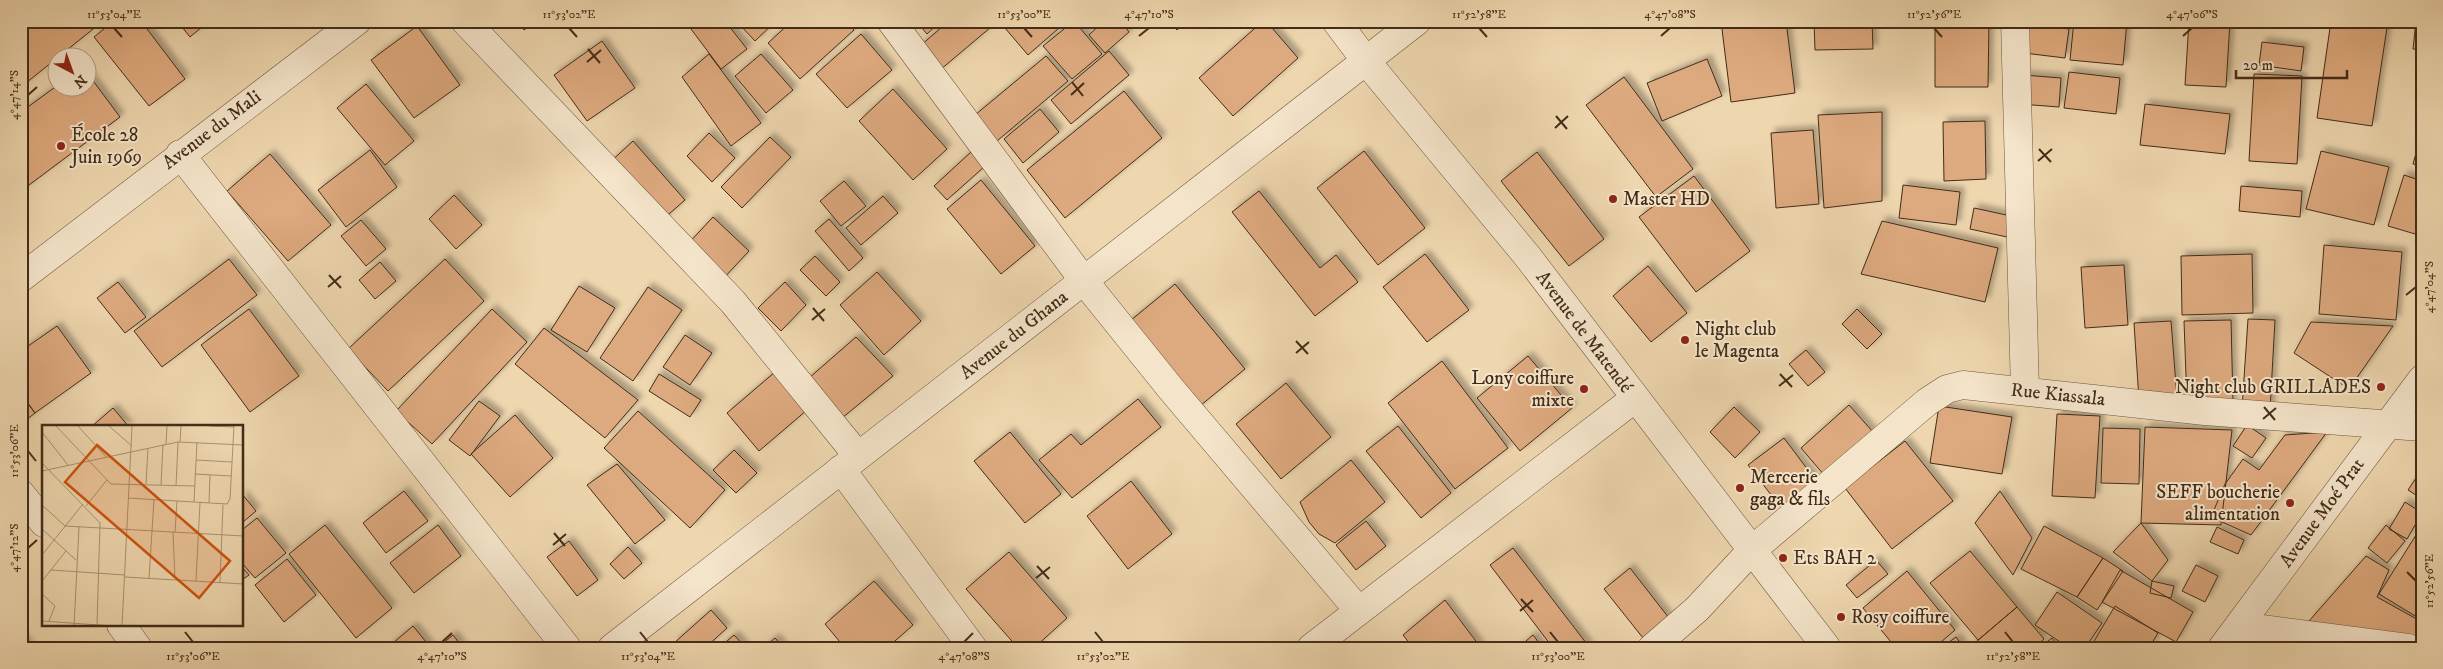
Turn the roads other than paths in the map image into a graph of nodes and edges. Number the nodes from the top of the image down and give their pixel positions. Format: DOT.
graph roads {
  1 [pos="357,21"];
  2 [pos="465,21"];
  3 [pos="891,21"];
  4 [pos="1336,21"];
  5 [pos="1416,21"];
  6 [pos="2015,21"];
  7 [pos="1366,61"];
  8 [pos="180,154"];
  9 [pos="21,278"];
  10 [pos="1084,280"];
  11 [pos="2422,379"];
  12 [pos="2025,391"];
  13 [pos="1634,399"];
  14 [pos="2388,423"];
  15 [pos="2422,426"];
  16 [pos="849,462"];
  17 [pos="21,494"];
  18 [pos="42,520"];
  19 [pos="1751,551"];
  20 [pos="1359,611"];
  21 [pos="122,626"];
  22 [pos="2239,626"];
  23 [pos="138,648"];
  24 [pos="567,648"];
  25 [pos="612,648"];
  26 [pos="973,648"];
  27 [pos="1311,648"];
  28 [pos="1652,648"];
  29 [pos="1827,648"];
  30 [pos="2222,648"];
  31 [pos="2408,648"];
  1 -- 8 [label="street, Avenue du Mali"];
  2 -- 16 [label="street"];
  3 -- 10 [label="street"];
  4 -- 7 [label="street, Avenue de Matendé"];
  5 -- 7 [label="street, Avenue du Ghana"];
  6 -- 12 [label="street"];
  7 -- 10 [label="street, Avenue du Ghana"];
  7 -- 13 [label="street, Avenue de Matendé"];
  8 -- 9 [label="street, Avenue du Mali"];
  8 -- 24 [label="street"];
  10 -- 16 [label="street, Avenue du Ghana"];
  10 -- 20 [label="street"];
  11 -- 14 [label="street, Avenue Moé Prat"];
  12 -- 14 [label="street, Rue Kiassala"];
  12 -- 19 [label="street, Rue Kiassala"];
  13 -- 19 [label="street, Avenue de Matendé"];
  13 -- 20 [label="street"];
  14 -- 15 [label="street, Rue Kiassala"];
  14 -- 22 [label="street, Avenue Moé Prat"];
  16 -- 25 [label="street, Avenue du Ghana"];
  16 -- 26 [label="street"];
  17 -- 18 [label="street"];
  19 -- 28 [label="street, Rue Kiassala"];
  19 -- 29 [label="street, Avenue de Matendé"];
  20 -- 27 [label="street"];
  21 -- 23 [label="street"];
  22 -- 30 [label="street, Avenue Moé Prat"];
  22 -- 31 [label="street"];
}
